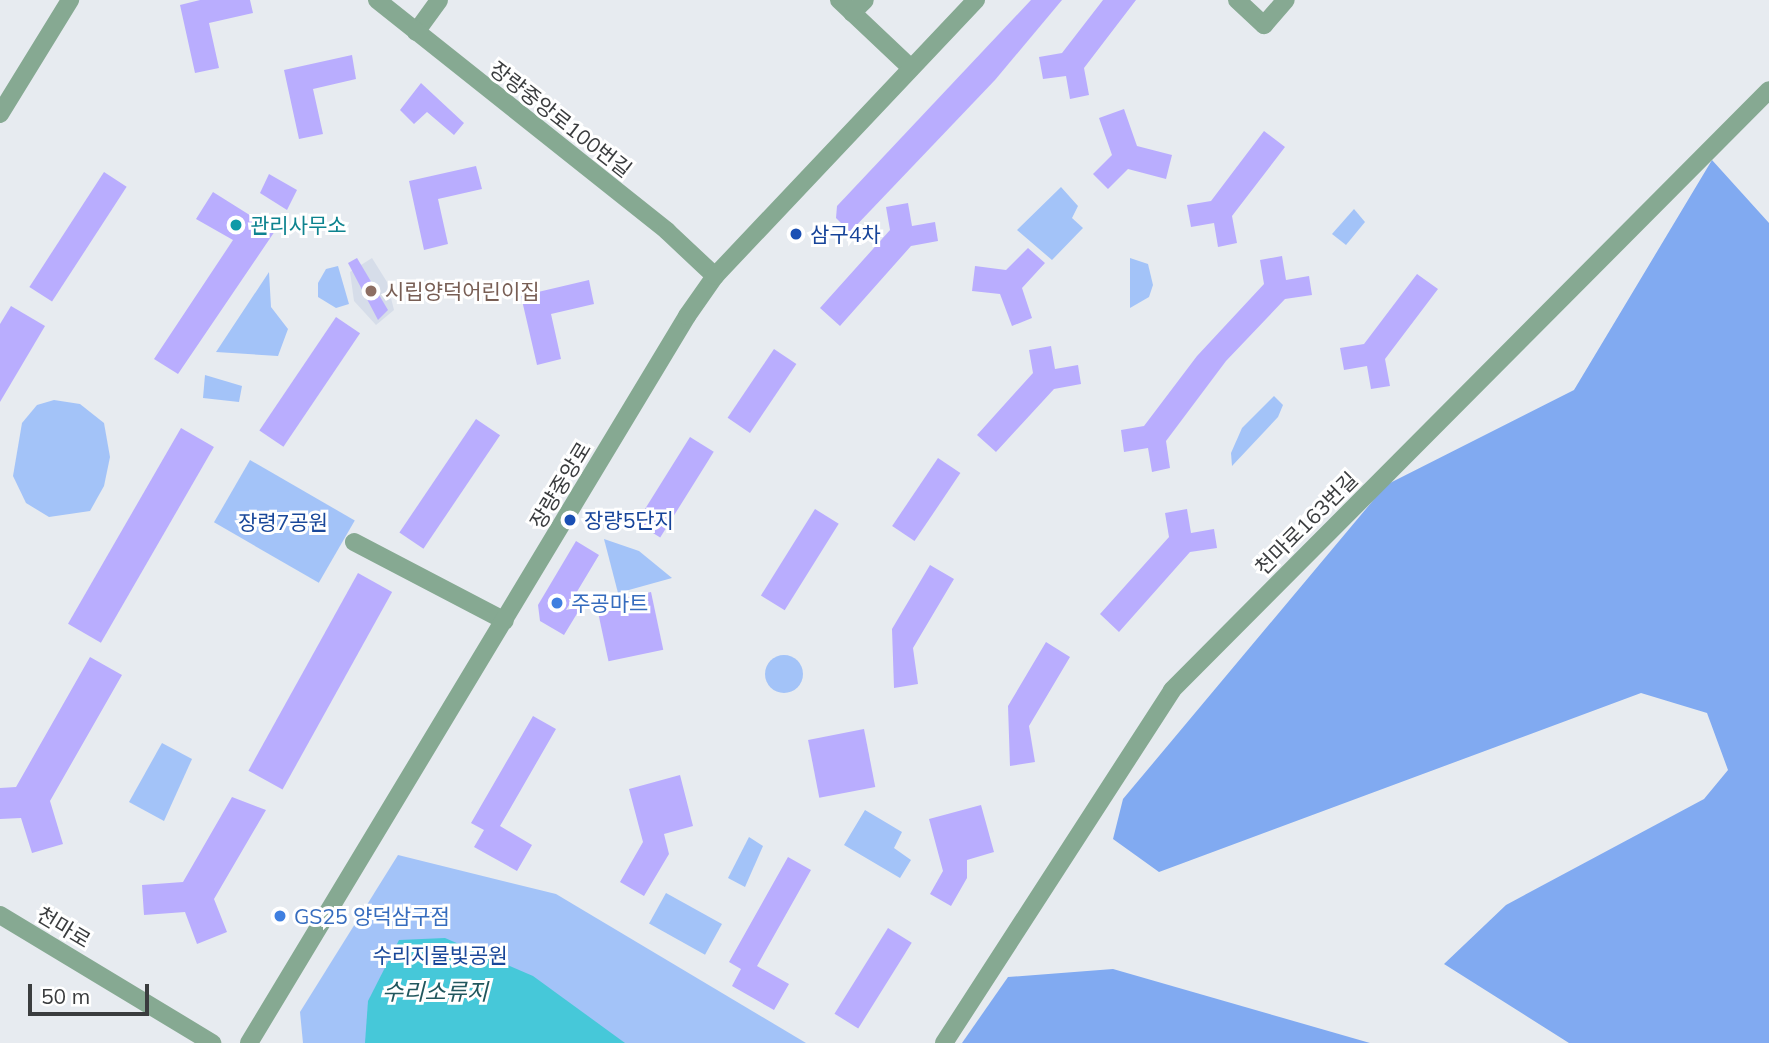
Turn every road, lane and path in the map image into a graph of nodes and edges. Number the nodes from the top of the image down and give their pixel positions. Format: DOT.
graph roads {
  1 [pos="70,0"];
  2 [pos="377,0"];
  3 [pos="439,0"];
  4 [pos="839,0"];
  5 [pos="976,0"];
  6 [pos="1237,0"];
  7 [pos="1286,0"];
  8 [pos="859,7"];
  9 [pos="416,32"];
  10 [pos="911,68"];
  11 [pos="1769,90"];
  12 [pos="0,114"];
  13 [pos="715,276"];
  14 [pos="354,542"];
  15 [pos="505,621"];
  16 [pos="0,915"];
  17 [pos="212,1043"];
  18 [pos="249,1043"];
  19 [pos="944,1043"];
  1 -- 12 [label="street"];
  2 -- 9 [label="street, 장량중앙로100번길"];
  3 -- 9 [label="street"];
  4 -- 8 [label="street"];
  5 -- 10 [label="street, 장량중앙로"];
  6 -- 7 [label="street"];
  8 -- 10 [label="street"];
  9 -- 13 [label="street, 장량중앙로100번길"];
  10 -- 13 [label="street, 장량중앙로"];
  11 -- 19 [label="street, 천마로163번길"];
  13 -- 15 [label="street, 장량중앙로"];
  14 -- 15 [label="street"];
  15 -- 18 [label="street, 장량중앙로"];
  16 -- 17 [label="street, 천마로"];
}
